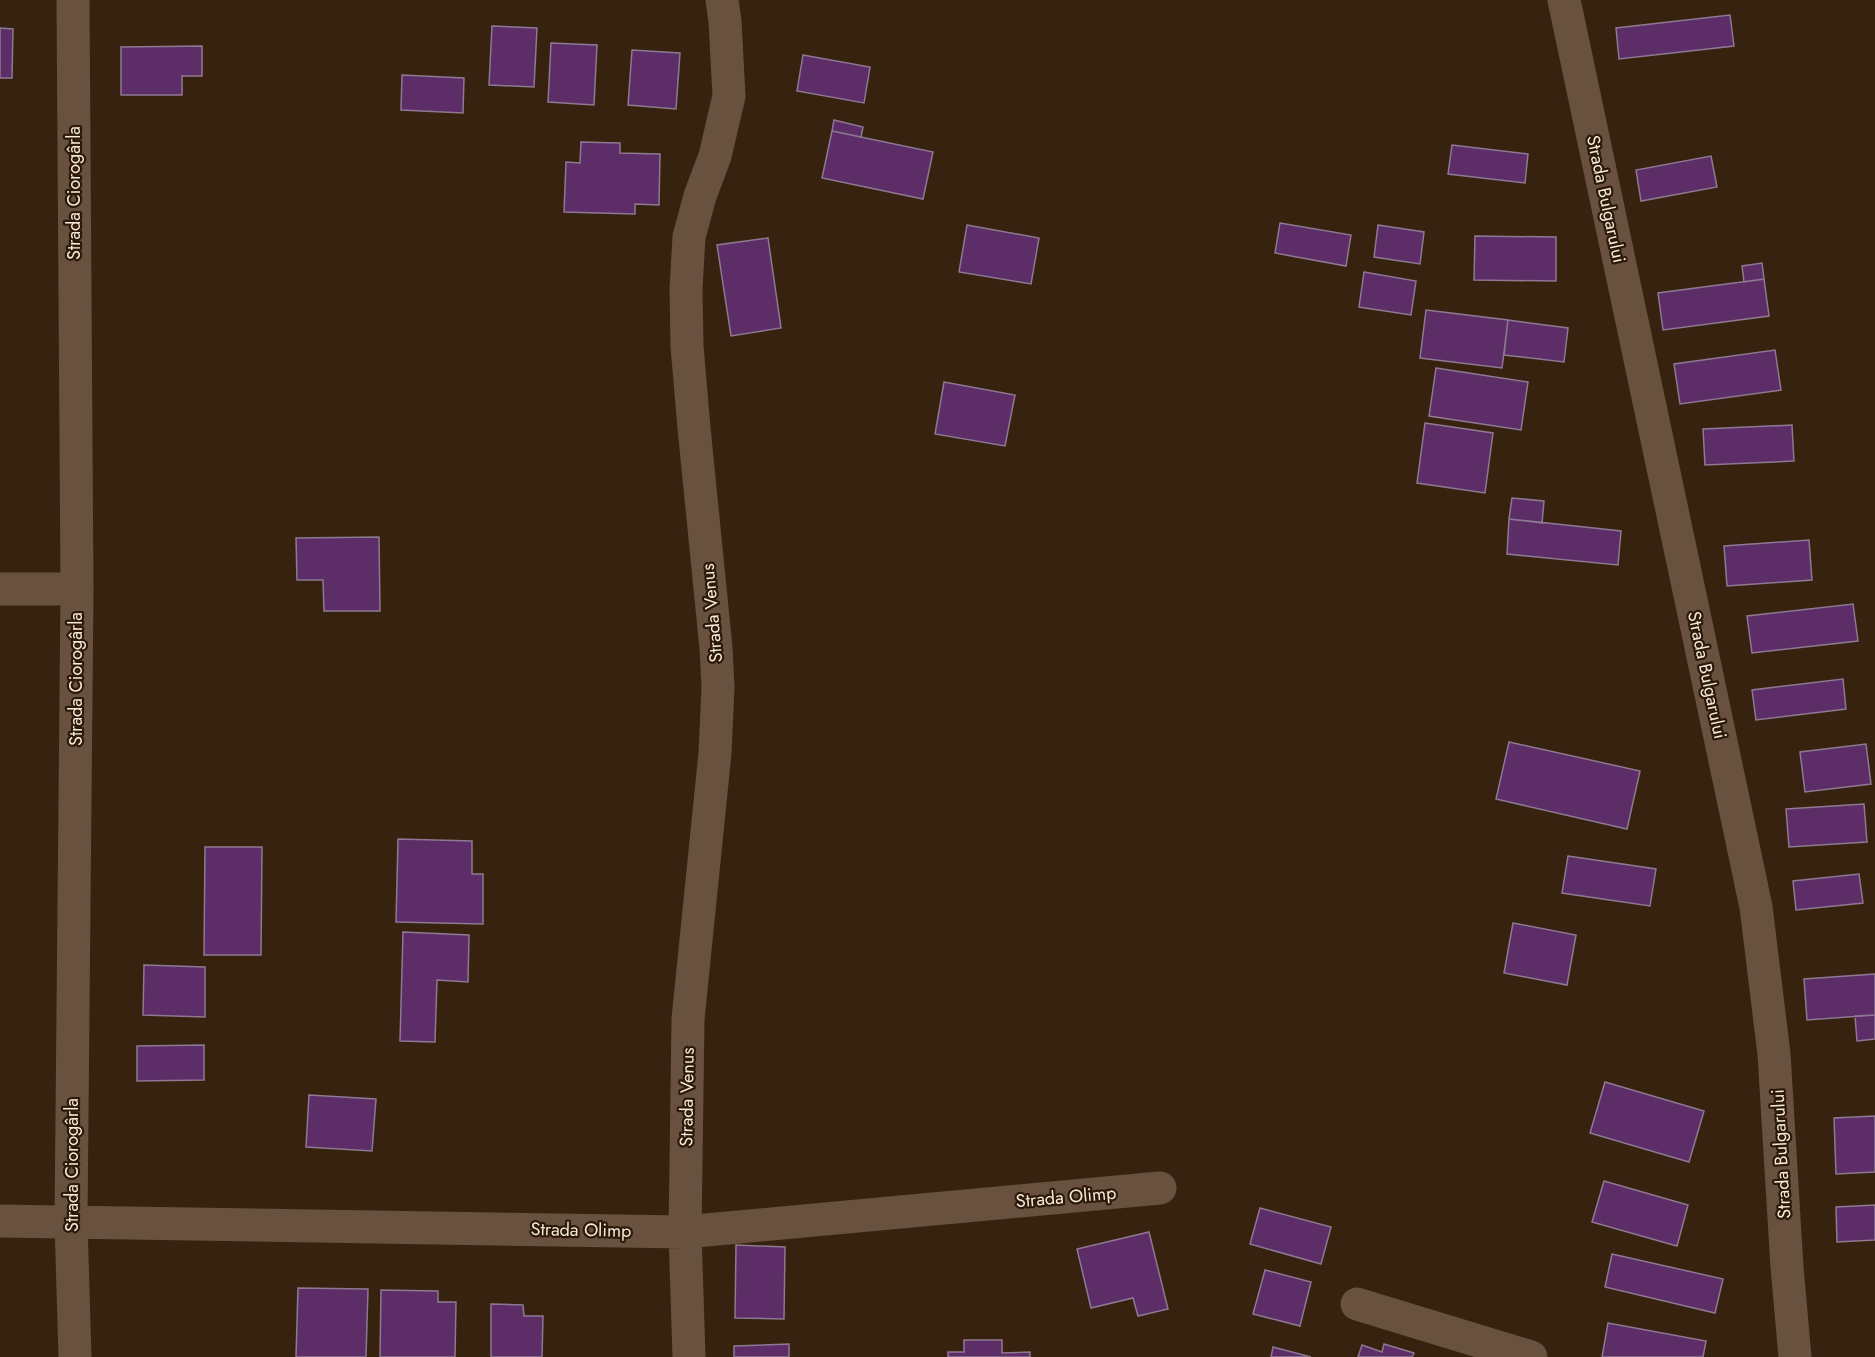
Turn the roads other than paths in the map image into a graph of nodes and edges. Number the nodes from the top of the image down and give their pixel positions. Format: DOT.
graph roads {
  1 [pos="73,0"];
  2 [pos="722,0"];
  3 [pos="1564,0"];
  4 [pos="0,589"];
  5 [pos="77,589"];
  6 [pos="1160,1188"];
  7 [pos="0,1221"];
  8 [pos="72,1222"];
  9 [pos="685,1232"];
  10 [pos="1357,1304"];
  11 [pos="75,1357"];
  12 [pos="689,1357"];
  13 [pos="1532,1357"];
  14 [pos="1795,1357"];
  1 -- 5 [label="street, Strada Ciorogârla"];
  2 -- 9 [label="street, Strada Venus"];
  3 -- 14 [label="street, Strada Bulgarului"];
  4 -- 5 [label="street"];
  5 -- 8 [label="street, Strada Ciorogârla"];
  6 -- 9 [label="street, Strada Olimp"];
  7 -- 8 [label="street, Strada Olimp"];
  8 -- 9 [label="street, Strada Olimp"];
  8 -- 11 [label="street, Strada Ciorogârla"];
  9 -- 12 [label="street, Strada Venus"];
  10 -- 13 [label="street"];
}
